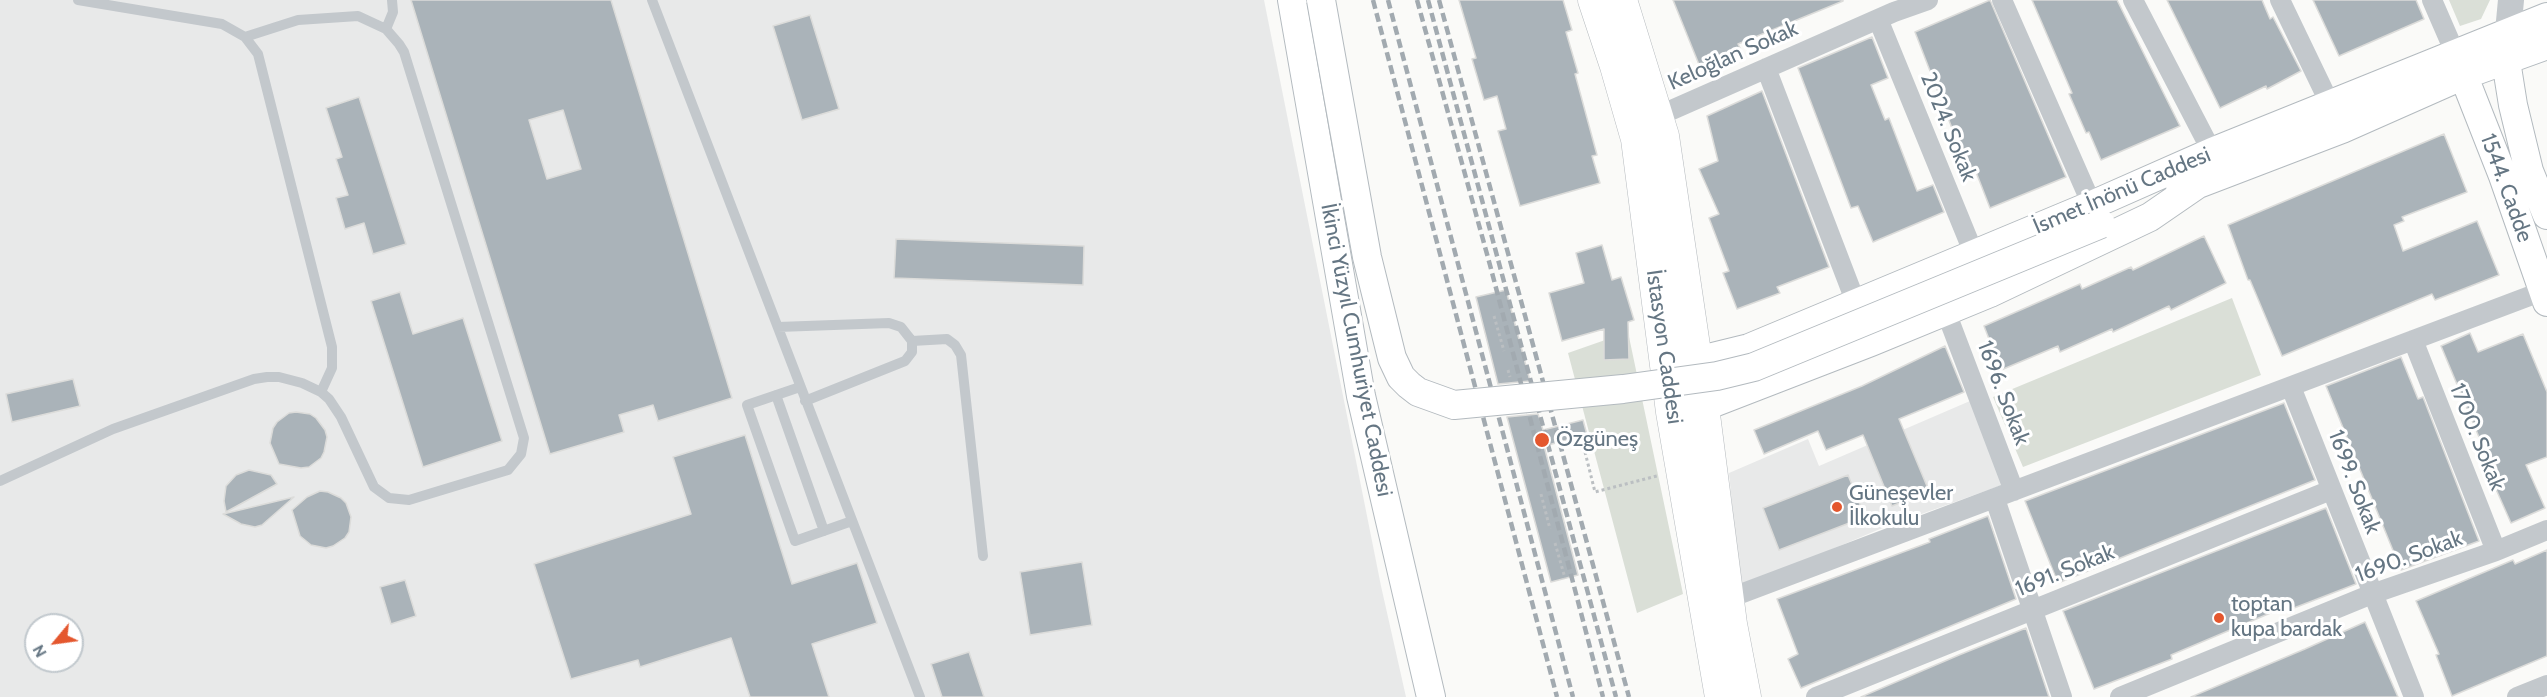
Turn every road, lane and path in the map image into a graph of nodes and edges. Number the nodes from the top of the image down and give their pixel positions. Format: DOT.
graph roads {
  1 [pos="78,0"];
  2 [pos="392,0"];
  3 [pos="652,0"];
  4 [pos="1292,0"];
  5 [pos="1321,0"];
  6 [pos="1594,0"];
  7 [pos="1621,0"];
  8 [pos="1928,0"];
  9 [pos="2002,0"];
  10 [pos="2133,0"];
  11 [pos="2280,0"];
  12 [pos="2432,0"];
  13 [pos="2511,0"];
  14 [pos="2547,17"];
  15 [pos="1878,19"];
  16 [pos="386,29"];
  17 [pos="2508,32"];
  18 [pos="245,37"];
  19 [pos="2547,45"];
  20 [pos="2506,61"];
  21 [pos="2459,64"];
  22 [pos="1766,68"];
  23 [pos="2330,104"];
  24 [pos="1658,116"];
  25 [pos="2212,152"];
  26 [pos="2198,184"];
  27 [pos="2096,215"];
  28 [pos="2547,215"];
  29 [pos="1974,254"];
  30 [pos="2545,297"];
  31 [pos="1856,303"];
  32 [pos="1946,312"];
  33 [pos="1494,316"];
  34 [pos="778,327"];
  35 [pos="2413,340"];
  36 [pos="912,341"];
  37 [pos="1504,351"];
  38 [pos="1696,361"];
  39 [pos="1666,366"];
  40 [pos="800,387"];
  41 [pos="2291,387"];
  42 [pos="321,392"];
  43 [pos="776,395"];
  44 [pos="805,400"];
  45 [pos="1703,407"];
  46 [pos="1672,412"];
  47 [pos="1585,452"];
  48 [pos="1683,470"];
  49 [pos="0,482"];
  50 [pos="2331,490"];
  51 [pos="2014,491"];
  52 [pos="1540,494"];
  53 [pos="1995,499"];
  54 [pos="852,521"];
  55 [pos="1550,528"];
  56 [pos="2547,530"];
  57 [pos="824,531"];
  58 [pos="1555,543"];
  59 [pos="2496,551"];
  60 [pos="984,556"];
  61 [pos="1565,578"];
  62 [pos="2372,594"];
  63 [pos="1727,599"];
  64 [pos="2033,609"];
  65 [pos="2547,685"];
  66 [pos="920,697"];
  67 [pos="1431,697"];
  68 [pos="1721,697"];
  69 [pos="1745,697"];
  70 [pos="1816,697"];
  71 [pos="2062,697"];
  72 [pos="2120,697"];
  73 [pos="2414,697"];
  74 [pos="2517,697"];
  1 -- 18 [label="lane"];
  2 -- 16 [label="lane"];
  3 -- 34 [label="lane"];
  4 -- 67 [label="main road, İkinci Yüzyıl Cumhuriyet Caddesi"];
  5 -- 27 [label="main road, bridge"];
  6 -- 39 [label="main road, İstasyon Caddesi"];
  7 -- 24 [label="main road, İstasyon Caddesi"];
  8 -- 15 [label="street, Keloğlan Sokak"];
  9 -- 27 [label="street"];
  10 -- 25 [label="street"];
  11 -- 23 [label="street"];
  12 -- 21 [label="street"];
  13 -- 17 [label="street"];
  14 -- 17 [label="main road, İsmet İnönü Caddesi"];
  15 -- 22 [label="street, Keloğlan Sokak"];
  15 -- 29 [label="street, 2024. Sokak"];
  16 -- 18 [label="lane"];
  16 -- 42 [label="lane"];
  17 -- 20 [label="main road, 1544. Cadde"];
  17 -- 21 [label="main road, İsmet İnönü Caddesi"];
  18 -- 42 [label="lane"];
  19 -- 20 [label="main road"];
  20 -- 21 [label="main road"];
  20 -- 28 [label="main road, 1544. Cadde"];
  21 -- 23 [label="main road, İsmet İnönü Caddesi"];
  21 -- 26 [label="main road, İsmet İnönü Caddesi"];
  21 -- 30 [label="main road, 1544. Cadde"];
  22 -- 24 [label="street, Keloğlan Sokak"];
  22 -- 31 [label="street"];
  23 -- 25 [label="main road, İsmet İnönü Caddesi"];
  24 -- 38 [label="main road, İstasyon Caddesi"];
  25 -- 27 [label="main road, İsmet İnönü Caddesi"];
  26 -- 27 [label="main road, İsmet İnönü Caddesi"];
  26 -- 32 [label="main road, İsmet İnönü Caddesi"];
  27 -- 29 [label="main road, İsmet İnönü Caddesi"];
  29 -- 31 [label="main road, İsmet İnönü Caddesi"];
  30 -- 35 [label="street"];
  31 -- 38 [label="main road, İsmet İnönü Caddesi"];
  32 -- 45 [label="main road, İsmet İnönü Caddesi"];
  32 -- 51 [label="street, 1696. Sokak"];
  33 -- 37 [label="path"];
  34 -- 36 [label="lane"];
  34 -- 40 [label="lane"];
  35 -- 41 [label="street"];
  35 -- 59 [label="street, 1700. Sokak"];
  36 -- 44 [label="lane"];
  36 -- 60 [label="lane"];
  38 -- 39 [label="main road"];
  38 -- 45 [label="main road, İstasyon Caddesi"];
  39 -- 46 [label="main road, İstasyon Caddesi"];
  40 -- 43 [label="lane"];
  40 -- 44 [label="lane"];
  41 -- 50 [label="street, 1699. Sokak"];
  41 -- 51 [label="street"];
  42 -- 49 [label="lane"];
  43 -- 57 [label="lane"];
  43 -- 57 [label="lane"];
  44 -- 54 [label="lane"];
  45 -- 46 [label="main road"];
  45 -- 63 [label="main road, İstasyon Caddesi"];
  46 -- 48 [label="main road, İstasyon Caddesi"];
  47 -- 48 [label="path"];
  48 -- 68 [label="main road, İstasyon Caddesi"];
  50 -- 62 [label="street, 1699. Sokak"];
  50 -- 64 [label="street, 1691. Sokak"];
  51 -- 53 [label="street"];
  52 -- 55 [label="path"];
  53 -- 63 [label="street"];
  53 -- 64 [label="street"];
  54 -- 57 [label="lane"];
  54 -- 66 [label="lane"];
  56 -- 59 [label="street, 1690. Sokak"];
  58 -- 61 [label="path"];
  59 -- 62 [label="street, 1690. Sokak"];
  62 -- 72 [label="street, 1690. Sokak"];
  62 -- 73 [label="street, 1699. Sokak"];
  63 -- 69 [label="main road, İstasyon Caddesi"];
  64 -- 70 [label="street, 1691. Sokak"];
  64 -- 71 [label="street"];
  65 -- 74 [label="street"];
}
